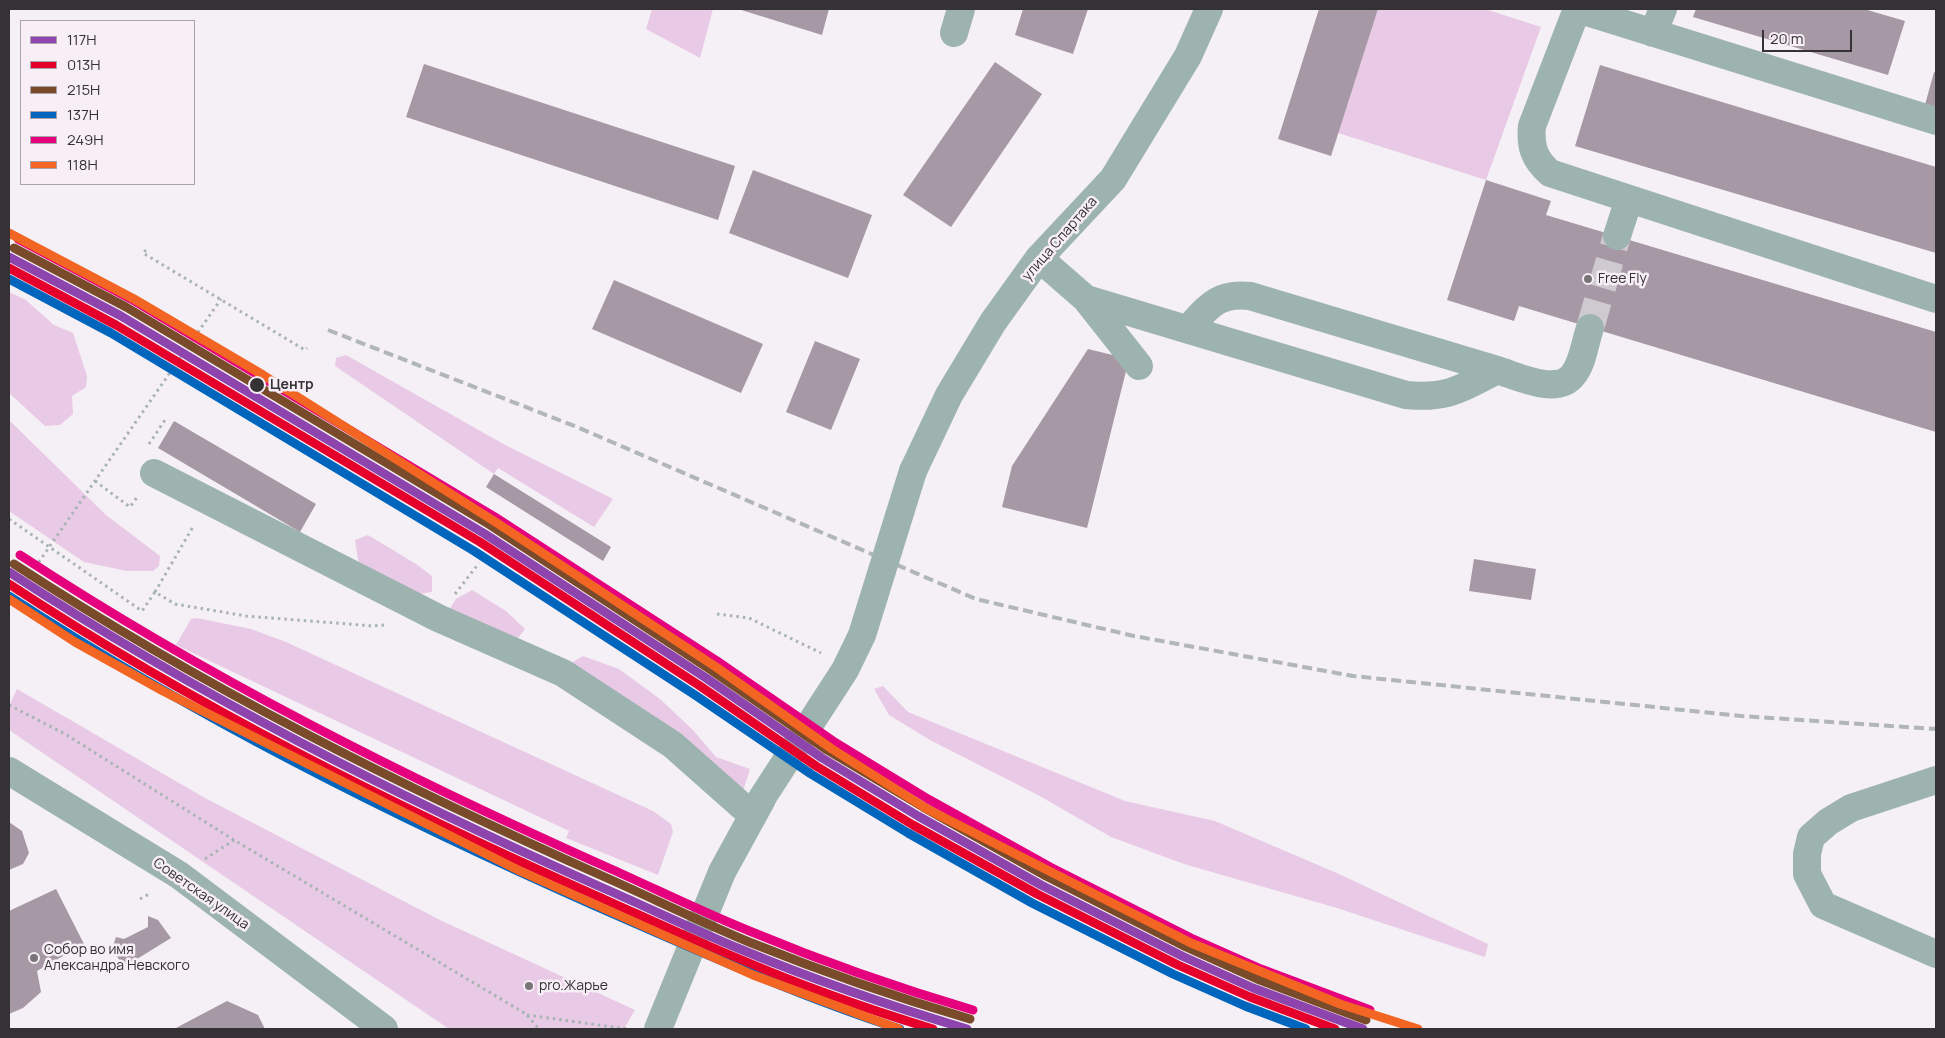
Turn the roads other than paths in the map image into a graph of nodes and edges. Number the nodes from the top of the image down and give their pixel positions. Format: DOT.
graph roads {
  1 [pos="1209,9"];
  2 [pos="1577,9"];
  3 [pos="1658,21"];
  4 [pos="1936,121"];
  5 [pos="1629,199"];
  6 [pos="1617,236"];
  7 [pos="1039,258"];
  8 [pos="1086,299"];
  9 [pos="1936,299"];
  10 [pos="1590,328"];
  11 [pos="1188,330"];
  12 [pos="1139,366"];
  13 [pos="1497,370"];
  14 [pos="154,473"];
  15 [pos="9,771"];
  16 [pos="1936,780"];
  17 [pos="757,807"];
  18 [pos="1936,954"];
  19 [pos="659,1028"];
  20 [pos="384,1029"];
  1 -- 7 [label="street, улица Спартака"];
  2 -- 3 [label="street"];
  2 -- 5 [label="street"];
  3 -- 4 [label="street"];
  5 -- 6 [label="street"];
  5 -- 9 [label="street"];
  7 -- 8 [label="street"];
  7 -- 17 [label="street, улица Спартака, bridge"];
  8 -- 11 [label="street"];
  8 -- 12 [label="street"];
  10 -- 13 [label="street"];
  11 -- 13 [label="street"];
  11 -- 13 [label="street"];
  14 -- 17 [label="street"];
  15 -- 20 [label="street, Советская улица"];
  16 -- 18 [label="street"];
  17 -- 19 [label="street, улица Спартака"];
}
